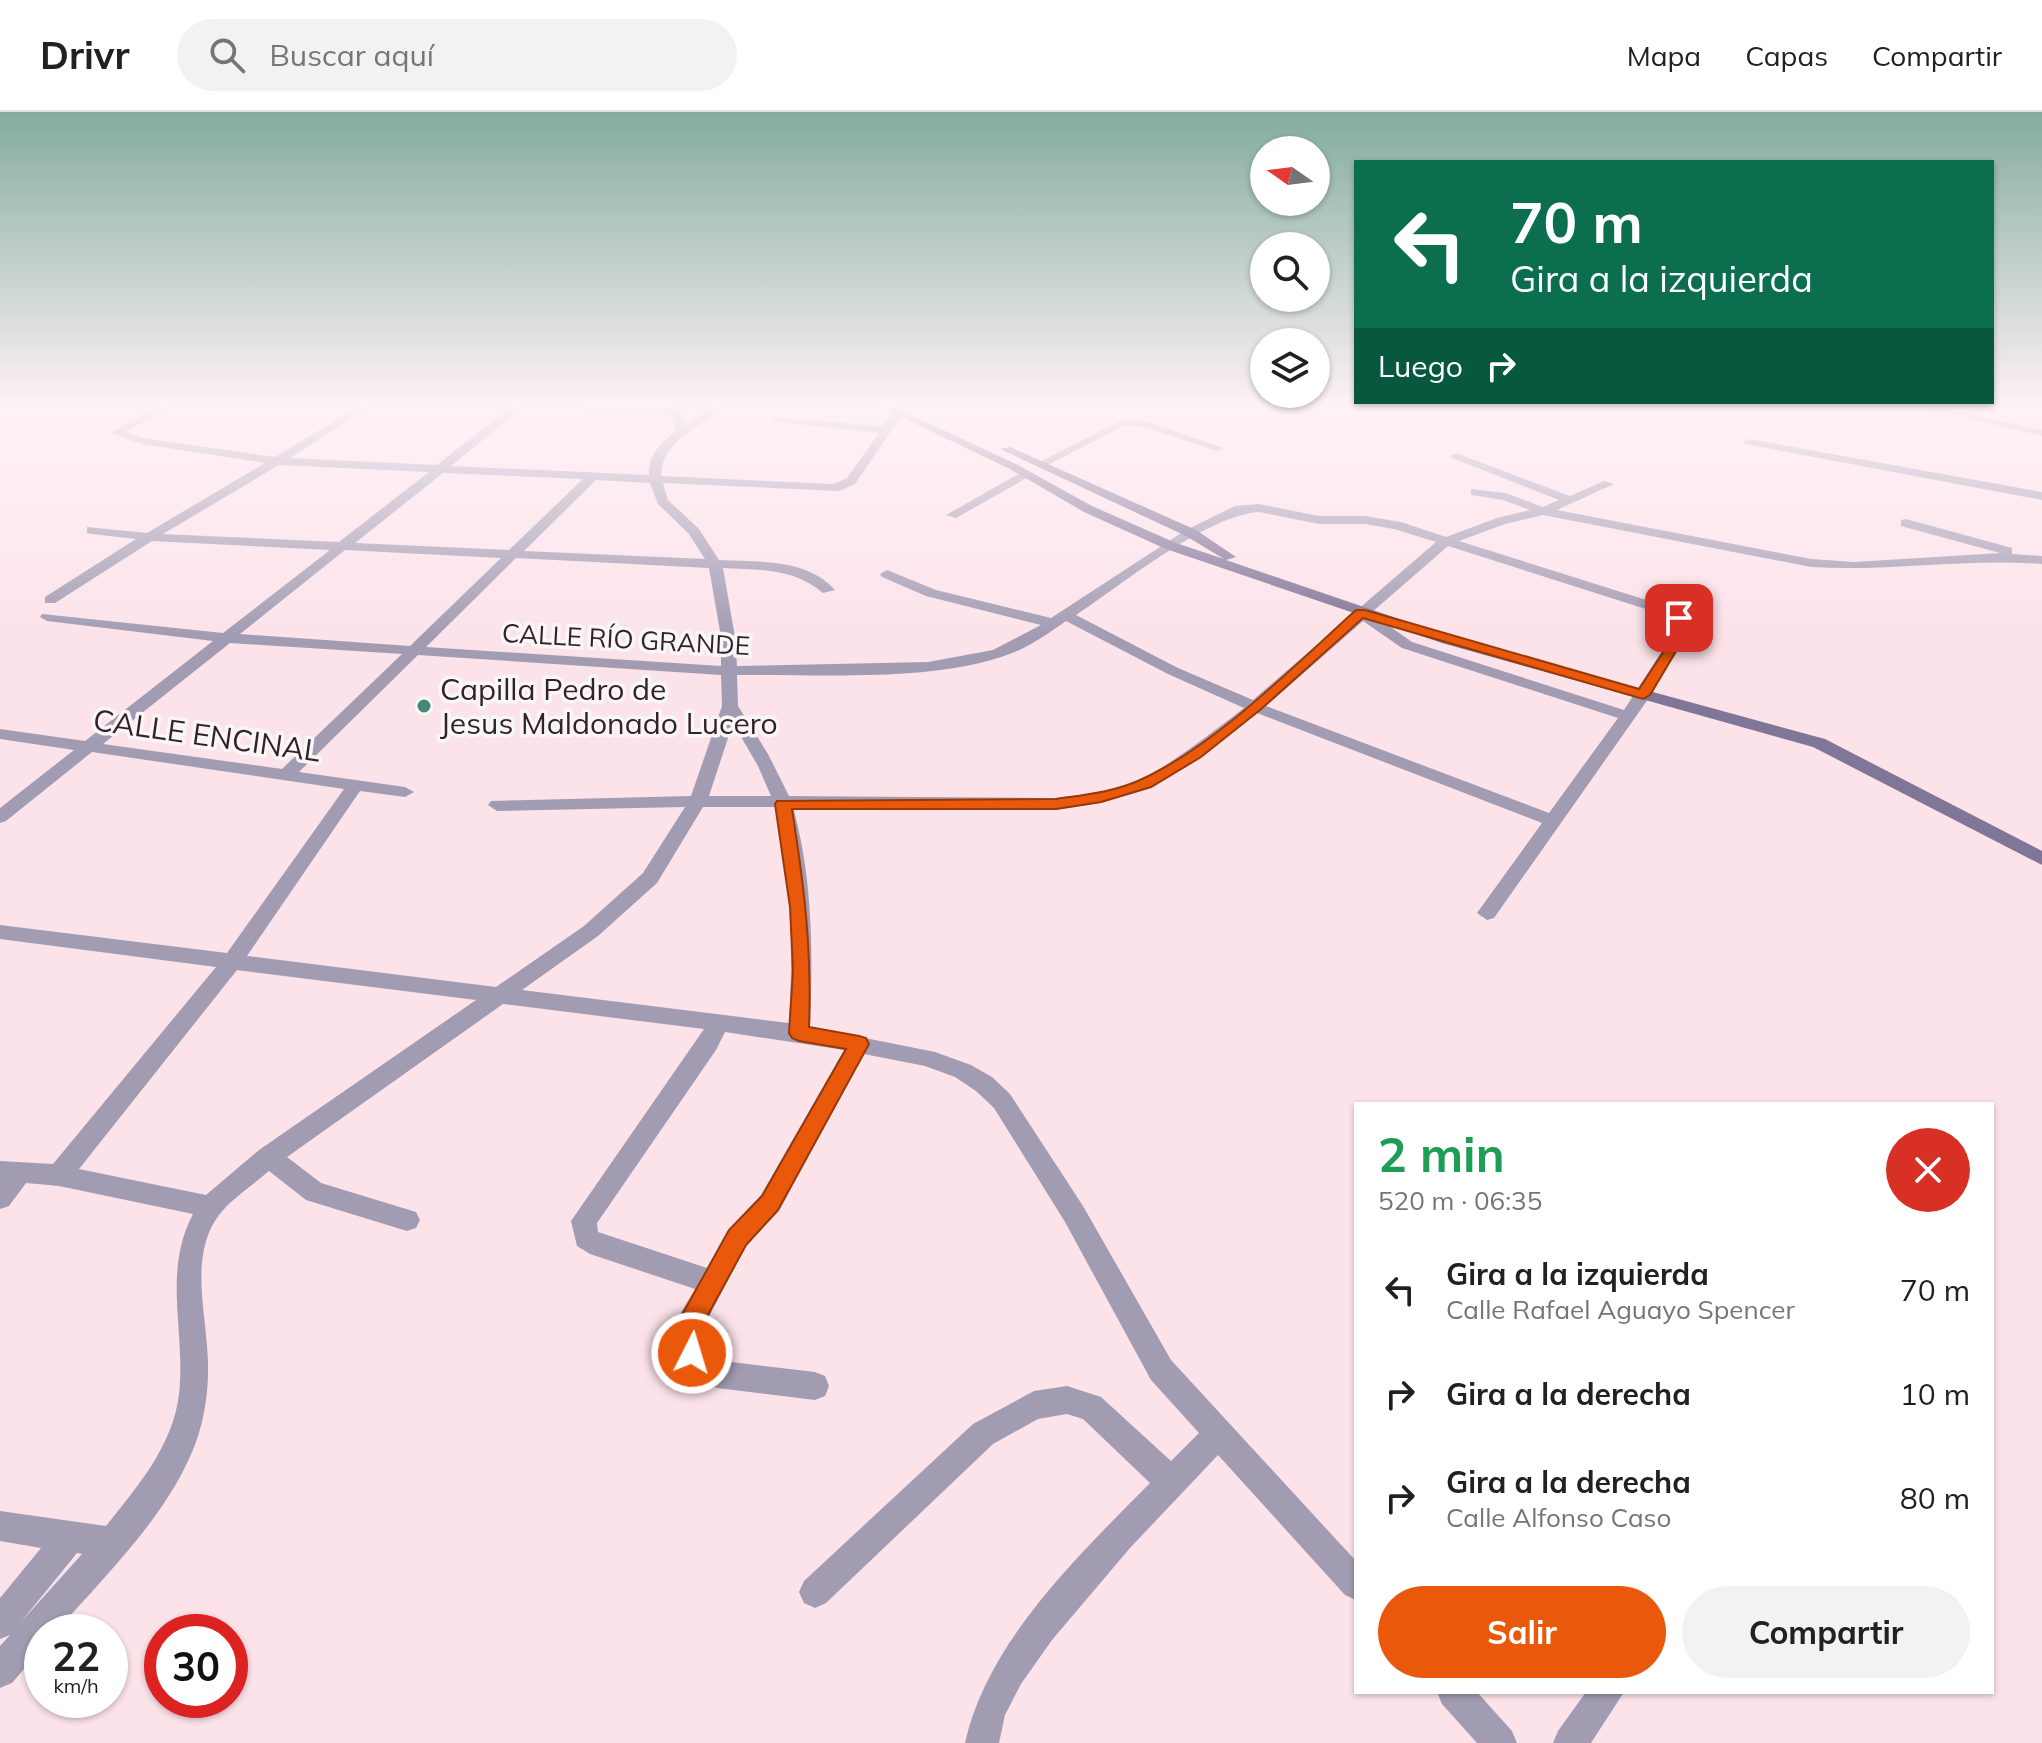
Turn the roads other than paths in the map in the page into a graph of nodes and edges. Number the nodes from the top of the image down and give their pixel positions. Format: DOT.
graph roads {
  1 [pos="239,483"];
  2 [pos="423,483"];
  3 [pos="586,483"];
  4 [pos="657,483"];
  5 [pos="749,483"];
  6 [pos="846,483"];
  7 [pos="1011,483"];
  8 [pos="1041,483"];
  9 [pos="1080,483"];
  10 [pos="1526,483"];
  11 [pos="1972,483"];
  12 [pos="1608,484"];
  13 [pos="1475,492"];
  14 [pos="2042,496"];
  15 [pos="1570,500"];
  16 [pos="1543,511"];
  17 [pos="952,515"];
  18 [pos="1906,523"];
  19 [pos="92,530"];
  20 [pos="1191,533"];
  21 [pos="149,537"];
  22 [pos="1444,542"];
  23 [pos="341,546"];
  24 [pos="1171,546"];
  25 [pos="513,553"];
  26 [pos="2038,559"];
  27 [pos="715,564"];
  28 [pos="887,574"];
  29 [pos="1259,576"];
  30 [pos="828,590"];
  31 [pos="50,600"];
  32 [pos="1361,613"];
  33 [pos="47,617"];
  34 [pos="1058,619"];
  35 [pos="228,638"];
  36 [pos="411,650"];
  37 [pos="728,671"];
  38 [pos="1643,695"];
  39 [pos="730,706"];
  40 [pos="1255,707"];
  41 [pos="1628,716"];
  42 [pos="0,734"];
  43 [pos="92,746"];
  44 [pos="286,775"];
  45 [pos="355,785"];
  46 [pos="405,792"];
  47 [pos="698,801"];
  48 [pos="783,804"];
  49 [pos="497,805"];
  50 [pos="0,817"];
  51 [pos="1552,820"];
  52 [pos="2042,859"];
  53 [pos="1487,913"];
  54 [pos="0,932"];
  55 [pos="231,963"];
  56 [pos="501,994"];
  57 [pos="719,1022"];
  58 [pos="799,1033"];
  59 [pos="859,1044"];
  60 [pos="268,1157"];
  61 [pos="10,1172"];
  62 [pos="59,1175"];
  63 [pos="0,1198"];
  64 [pos="210,1207"];
  65 [pos="407,1220"];
  66 [pos="713,1282"];
  67 [pos="815,1386"];
  68 [pos="1218,1434"];
  69 [pos="1172,1483"];
  70 [pos="0,1526"];
  71 [pos="70,1537"];
  72 [pos="113,1543"];
  73 [pos="1354,1582"];
  74 [pos="815,1592"];
  75 [pos="0,1623"];
  76 [pos="0,1671"];
  77 [pos="1456,1694"];
  78 [pos="1606,1694"];
  79 [pos="982,1743"];
  80 [pos="1500,1743"];
  81 [pos="1570,1743"];
  1 -- 21 [label="street"];
  2 -- 23 [label="street"];
  3 -- 25 [label="street"];
  4 -- 27 [label="street"];
  5 -- 6 [label="street"];
  7 -- 17 [label="street"];
  8 -- 24 [label="street"];
  9 -- 20 [label="street"];
  10 -- 15 [label="street"];
  11 -- 14 [label="street"];
  12 -- 15 [label="street"];
  13 -- 16 [label="street"];
  15 -- 16 [label="street"];
  16 -- 22 [label="street"];
  16 -- 26 [label="street"];
  18 -- 26 [label="street"];
  19 -- 21 [label="street"];
  20 -- 22 [label="street, CALLE RÍO GRANDE"];
  20 -- 24 [label="street, CALLE RÍO GRANDE"];
  20 -- 29 [label="street"];
  21 -- 23 [label="street"];
  21 -- 31 [label="street"];
  22 -- 32 [label="street"];
  22 -- 38 [label="street, CALLE RÍO GRANDE"];
  23 -- 25 [label="street"];
  23 -- 35 [label="street"];
  24 -- 29 [label="street"];
  24 -- 34 [label="street, CALLE RÍO GRANDE"];
  25 -- 27 [label="street"];
  25 -- 36 [label="street"];
  27 -- 30 [label="street"];
  27 -- 37 [label="street"];
  28 -- 34 [label="street"];
  29 -- 32 [label="street"];
  32 -- 38 [label="street"];
  32 -- 40 [label="street"];
  32 -- 41 [label="street"];
  33 -- 35 [label="street, CALLE RÍO GRANDE"];
  34 -- 37 [label="street, CALLE RÍO GRANDE"];
  34 -- 40 [label="street"];
  35 -- 36 [label="street, CALLE RÍO GRANDE"];
  35 -- 43 [label="street"];
  36 -- 37 [label="street, CALLE RÍO GRANDE"];
  36 -- 44 [label="street"];
  37 -- 39 [label="street"];
  38 -- 41 [label="street"];
  38 -- 52 [label="street"];
  39 -- 47 [label="street"];
  39 -- 48 [label="street"];
  40 -- 48 [label="street"];
  40 -- 51 [label="street"];
  41 -- 51 [label="street"];
  42 -- 43 [label="street, CALLE ENCINAL"];
  43 -- 44 [label="street, CALLE ENCINAL"];
  43 -- 50 [label="street"];
  44 -- 45 [label="street, CALLE ENCINAL"];
  45 -- 46 [label="street, CALLE ENCINAL"];
  45 -- 55 [label="street"];
  47 -- 48 [label="street"];
  47 -- 49 [label="street"];
  47 -- 56 [label="street"];
  48 -- 58 [label="street"];
  51 -- 53 [label="street"];
  54 -- 55 [label="street"];
  55 -- 56 [label="street"];
  55 -- 62 [label="street"];
  56 -- 57 [label="street"];
  56 -- 60 [label="street"];
  57 -- 58 [label="street"];
  57 -- 66 [label="street"];
  58 -- 59 [label="street"];
  59 -- 66 [label="street"];
  59 -- 68 [label="street"];
  60 -- 64 [label="street"];
  60 -- 65 [label="street"];
  61 -- 62 [label="street"];
  61 -- 63 [label="street"];
  62 -- 64 [label="street"];
  64 -- 72 [label="street"];
  66 -- 67 [label="street"];
  68 -- 69 [label="street"];
  68 -- 73 [label="street"];
  69 -- 74 [label="street"];
  69 -- 79 [label="street"];
  70 -- 71 [label="street"];
  71 -- 72 [label="street"];
  71 -- 75 [label="street"];
  72 -- 76 [label="street"];
  77 -- 80 [label="street"];
  78 -- 81 [label="street"];
}
